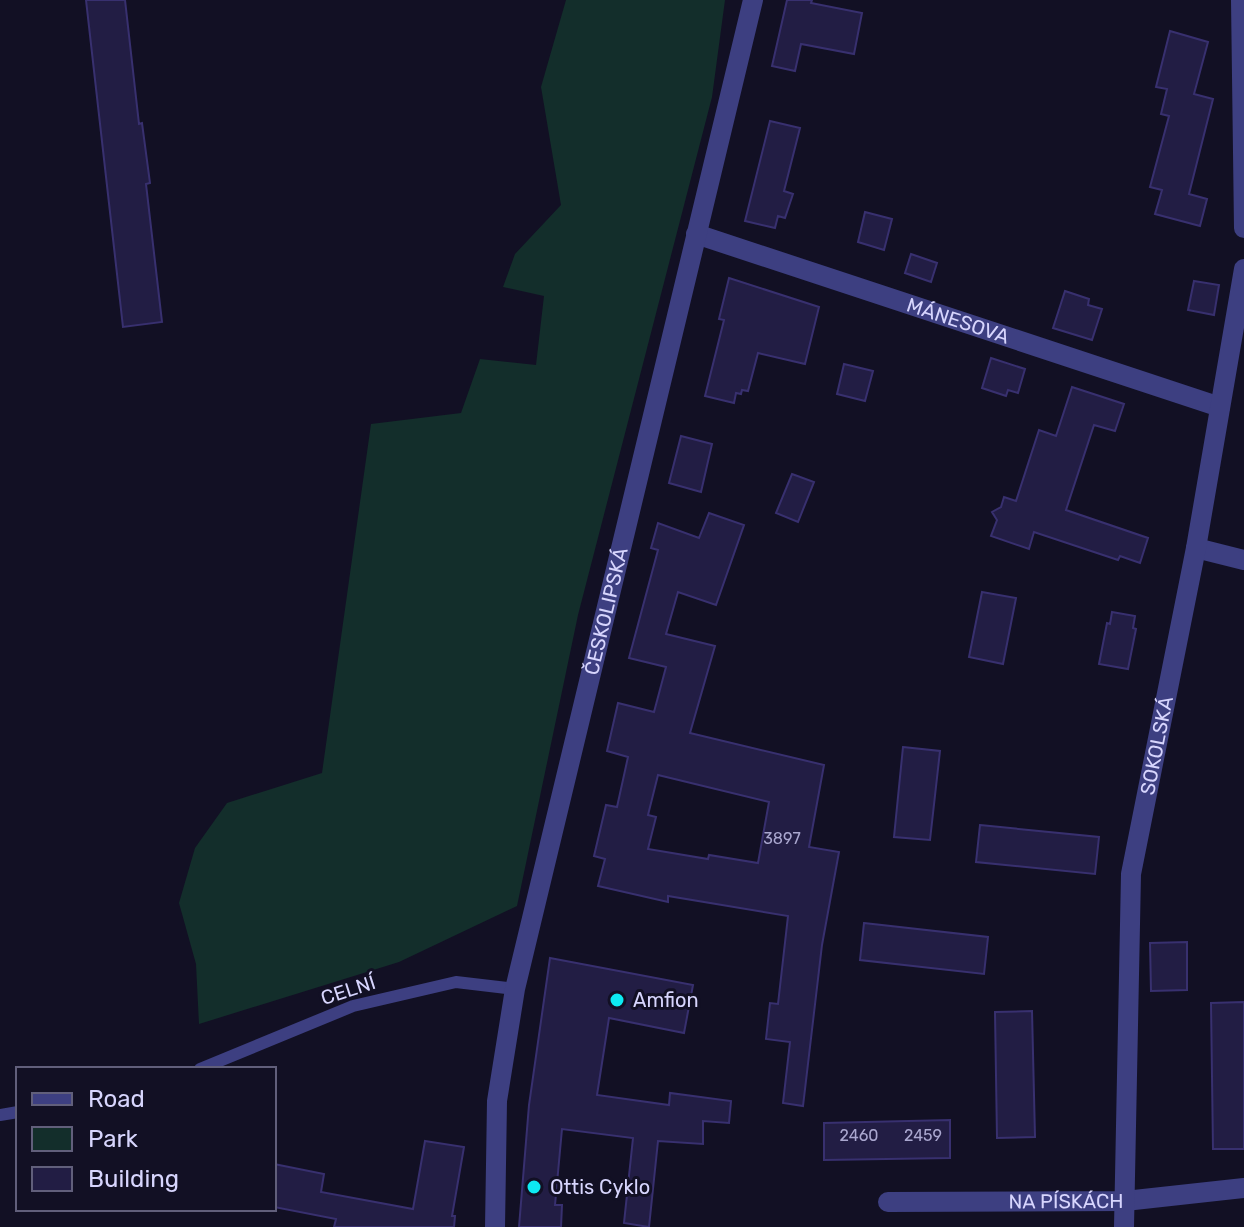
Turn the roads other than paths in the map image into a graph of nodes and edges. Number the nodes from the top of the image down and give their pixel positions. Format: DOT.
graph roads {
  1 [pos="753,0"];
  2 [pos="1241,0"];
  3 [pos="1244,228"];
  4 [pos="696,234"];
  5 [pos="1244,269"];
  6 [pos="1220,407"];
  7 [pos="1196,548"];
  8 [pos="1244,560"];
  9 [pos="515,989"];
  10 [pos="205,1067"];
  11 [pos="1244,1188"];
  12 [pos="1125,1201"];
  13 [pos="888,1202"];
  14 [pos="495,1227"];
  15 [pos="1124,1227"];
  1 -- 4 [label="street, ČESKOLIPSKÁ"];
  2 -- 3 [label="street"];
  4 -- 6 [label="street, MÁNESOVA"];
  4 -- 9 [label="street, ČESKOLIPSKÁ"];
  5 -- 6 [label="street, SOKOLSKÁ"];
  6 -- 7 [label="street, SOKOLSKÁ"];
  7 -- 8 [label="street"];
  7 -- 12 [label="street, SOKOLSKÁ"];
  9 -- 10 [label="lane, CELNÍ"];
  9 -- 14 [label="street, ČESKOLIPSKÁ"];
  11 -- 12 [label="street, NA PÍSKÁCH"];
  12 -- 13 [label="street, NA PÍSKÁCH"];
  12 -- 15 [label="street, SOKOLSKÁ"];
}
